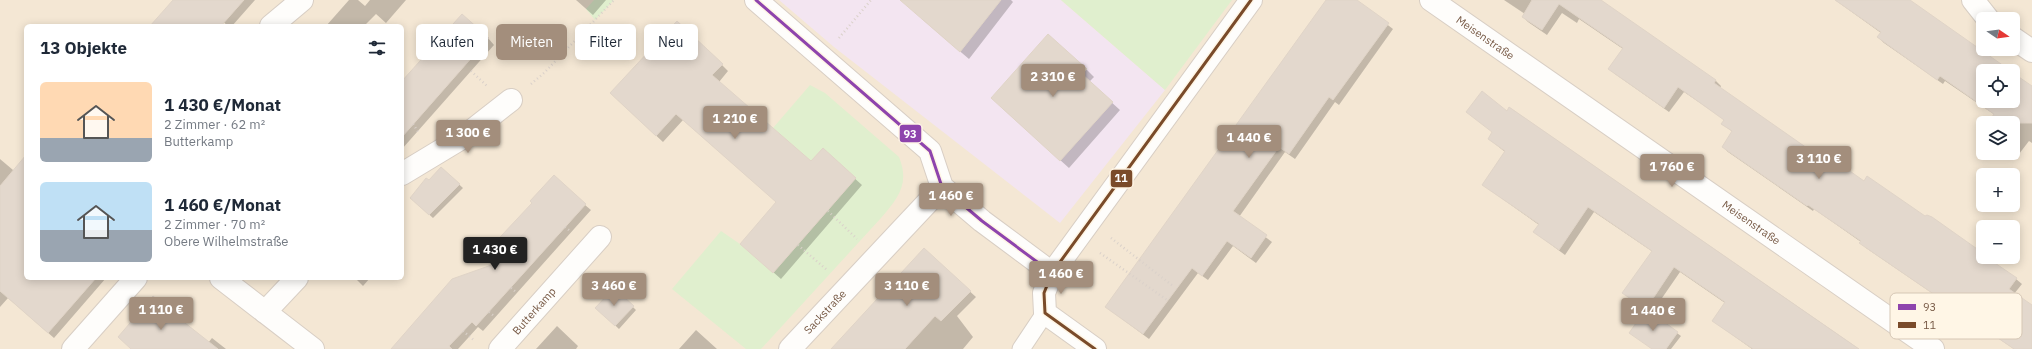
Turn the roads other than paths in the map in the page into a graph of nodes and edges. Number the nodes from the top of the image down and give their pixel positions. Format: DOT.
graph roads {
  1 [pos="302,0"];
  2 [pos="756,0"];
  3 [pos="1251,0"];
  4 [pos="1431,0"];
  5 [pos="1973,0"];
  6 [pos="1982,12"];
  7 [pos="273,24"];
  8 [pos="2020,43"];
  9 [pos="2032,51"];
  10 [pos="511,100"];
  11 [pos="404,173"];
  12 [pos="942,187"];
  13 [pos="600,237"];
  14 [pos="1052,273"];
  15 [pos="134,280"];
  16 [pos="224,280"];
  17 [pos="295,280"];
  18 [pos="265,312"];
  19 [pos="1045,313"];
  20 [pos="1890,319"];
  21 [pos="1919,339"];
  22 [pos="73,349"];
  23 [pos="313,349"];
  24 [pos="500,349"];
  25 [pos="790,349"];
  26 [pos="1021,349"];
  27 [pos="1095,349"];
  28 [pos="1933,349"];
  1 -- 7 [label="street"];
  2 -- 12 [label="street"];
  3 -- 14 [label="street"];
  4 -- 20 [label="street, Meisenstraße"];
  5 -- 6 [label="street"];
  8 -- 9 [label="street"];
  10 -- 11 [label="street"];
  12 -- 14 [label="street"];
  12 -- 25 [label="street, Sackstraße"];
  13 -- 24 [label="street, Butterkamp"];
  14 -- 19 [label="street"];
  15 -- 22 [label="street"];
  16 -- 18 [label="street"];
  17 -- 18 [label="street"];
  18 -- 23 [label="street"];
  19 -- 26 [label="lane"];
  19 -- 27 [label="street"];
  21 -- 28 [label="street, Meisenstraße"];
}
